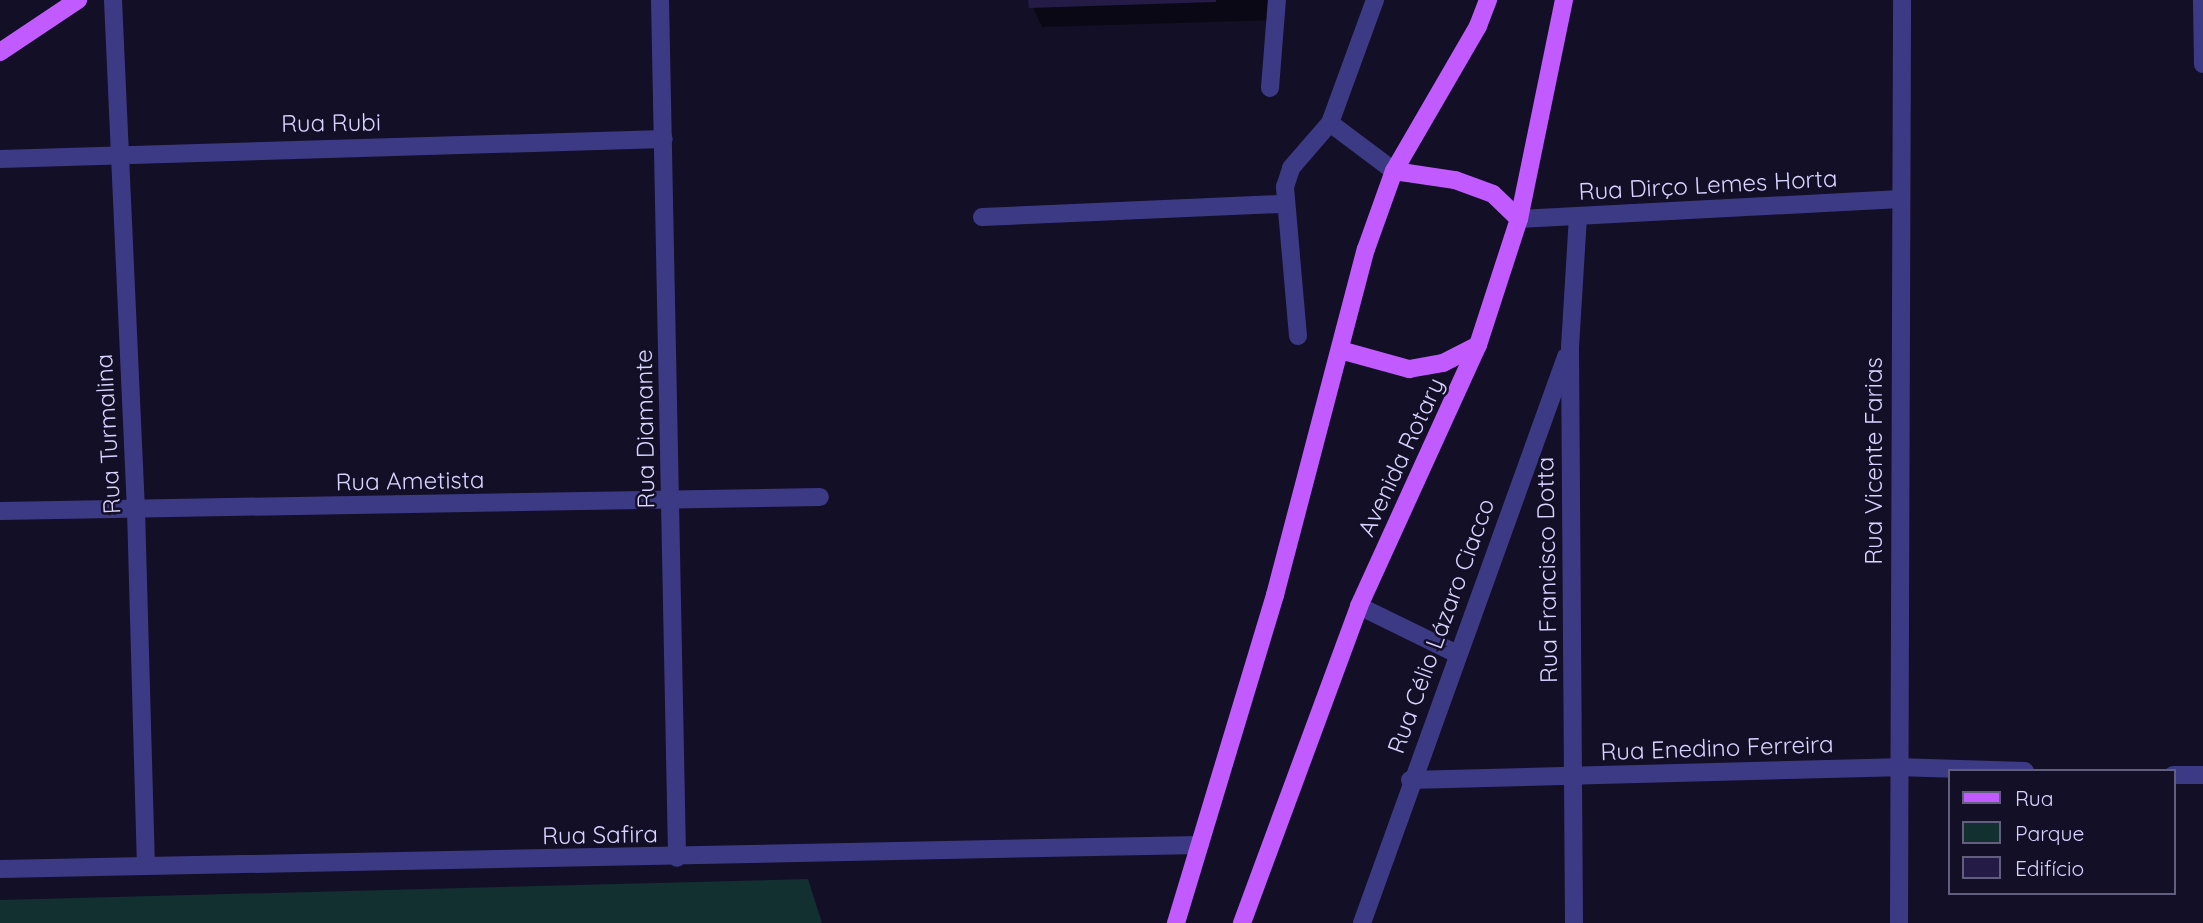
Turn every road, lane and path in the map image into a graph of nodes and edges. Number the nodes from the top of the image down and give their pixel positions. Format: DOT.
graph roads {
  1 [pos="78,0"];
  2 [pos="113,0"];
  3 [pos="660,0"];
  4 [pos="1277,0"];
  5 [pos="1375,0"];
  6 [pos="1488,0"];
  7 [pos="1564,0"];
  8 [pos="1902,0"];
  9 [pos="2202,0"];
  10 [pos="0,52"];
  11 [pos="2203,64"];
  12 [pos="1270,88"];
  13 [pos="1330,123"];
  14 [pos="664,139"];
  15 [pos="120,153"];
  16 [pos="0,159"];
  17 [pos="1394,171"];
  18 [pos="1900,199"];
  19 [pos="1284,204"];
  20 [pos="1578,216"];
  21 [pos="982,217"];
  22 [pos="1519,219"];
  23 [pos="1298,336"];
  24 [pos="1478,345"];
  25 [pos="1570,347"];
  26 [pos="1340,350"];
  27 [pos="820,498"];
  28 [pos="671,500"];
  29 [pos="136,510"];
  30 [pos="0,511"];
  31 [pos="1359,606"];
  32 [pos="1457,654"];
  33 [pos="1896,767"];
  34 [pos="1960,769"];
  35 [pos="2175,775"];
  36 [pos="2203,775"];
  37 [pos="1574,777"];
  38 [pos="1410,780"];
  39 [pos="1200,845"];
  40 [pos="677,858"];
  41 [pos="146,866"];
  42 [pos="0,869"];
  43 [pos="1176,923"];
  44 [pos="1242,923"];
  45 [pos="1362,923"];
  46 [pos="1574,923"];
  47 [pos="1899,923"];
  1 -- 10 [label="main road"];
  2 -- 15 [label="street, Rua Turmalina"];
  3 -- 14 [label="street, Rua Diamante"];
  4 -- 12 [label="street"];
  5 -- 13 [label="street"];
  6 -- 17 [label="main road"];
  7 -- 22 [label="main road, Avenida Rotary"];
  8 -- 18 [label="street, Rua Vicente Farias"];
  9 -- 11 [label="street"];
  13 -- 17 [label="street"];
  13 -- 19 [label="street"];
  14 -- 15 [label="street, Rua Rubi"];
  14 -- 28 [label="street, Rua Diamante"];
  15 -- 16 [label="street, Rua Rubi"];
  15 -- 29 [label="street, Rua Turmalina"];
  17 -- 22 [label="main road"];
  17 -- 26 [label="main road"];
  18 -- 20 [label="street, Rua Dirço Lemes Horta"];
  18 -- 33 [label="street, Rua Vicente Farias"];
  19 -- 21 [label="street"];
  19 -- 23 [label="street"];
  20 -- 22 [label="street, Rua Dirço Lemes Horta"];
  20 -- 25 [label="street, Rua Francisco Dotta"];
  22 -- 24 [label="main road, Avenida Rotary"];
  24 -- 26 [label="main road"];
  24 -- 31 [label="main road, Avenida Rotary"];
  25 -- 32 [label="street, Rua Célio Lázaro Ciacco"];
  25 -- 37 [label="street, Rua Francisco Dotta"];
  26 -- 39 [label="main road"];
  27 -- 28 [label="street, Rua Ametista"];
  28 -- 29 [label="street, Rua Ametista"];
  28 -- 40 [label="street, Rua Diamante"];
  29 -- 30 [label="street, Rua Ametista"];
  29 -- 41 [label="street, Rua Turmalina"];
  31 -- 32 [label="street"];
  31 -- 44 [label="main road, Avenida Rotary"];
  32 -- 38 [label="street, Rua Célio Lázaro Ciacco"];
  33 -- 34 [label="street, Rua Enedino Ferreira"];
  33 -- 37 [label="street, Rua Enedino Ferreira"];
  33 -- 47 [label="street, Rua Vicente Farias"];
  35 -- 36 [label="street"];
  37 -- 38 [label="street, Rua Enedino Ferreira"];
  37 -- 46 [label="street, Rua Francisco Dotta"];
  38 -- 45 [label="street, Rua Célio Lázaro Ciacco"];
  39 -- 40 [label="street, Rua Safira"];
  39 -- 43 [label="main road"];
  40 -- 41 [label="street, Rua Safira"];
  41 -- 42 [label="street, Rua Safira"];
}
